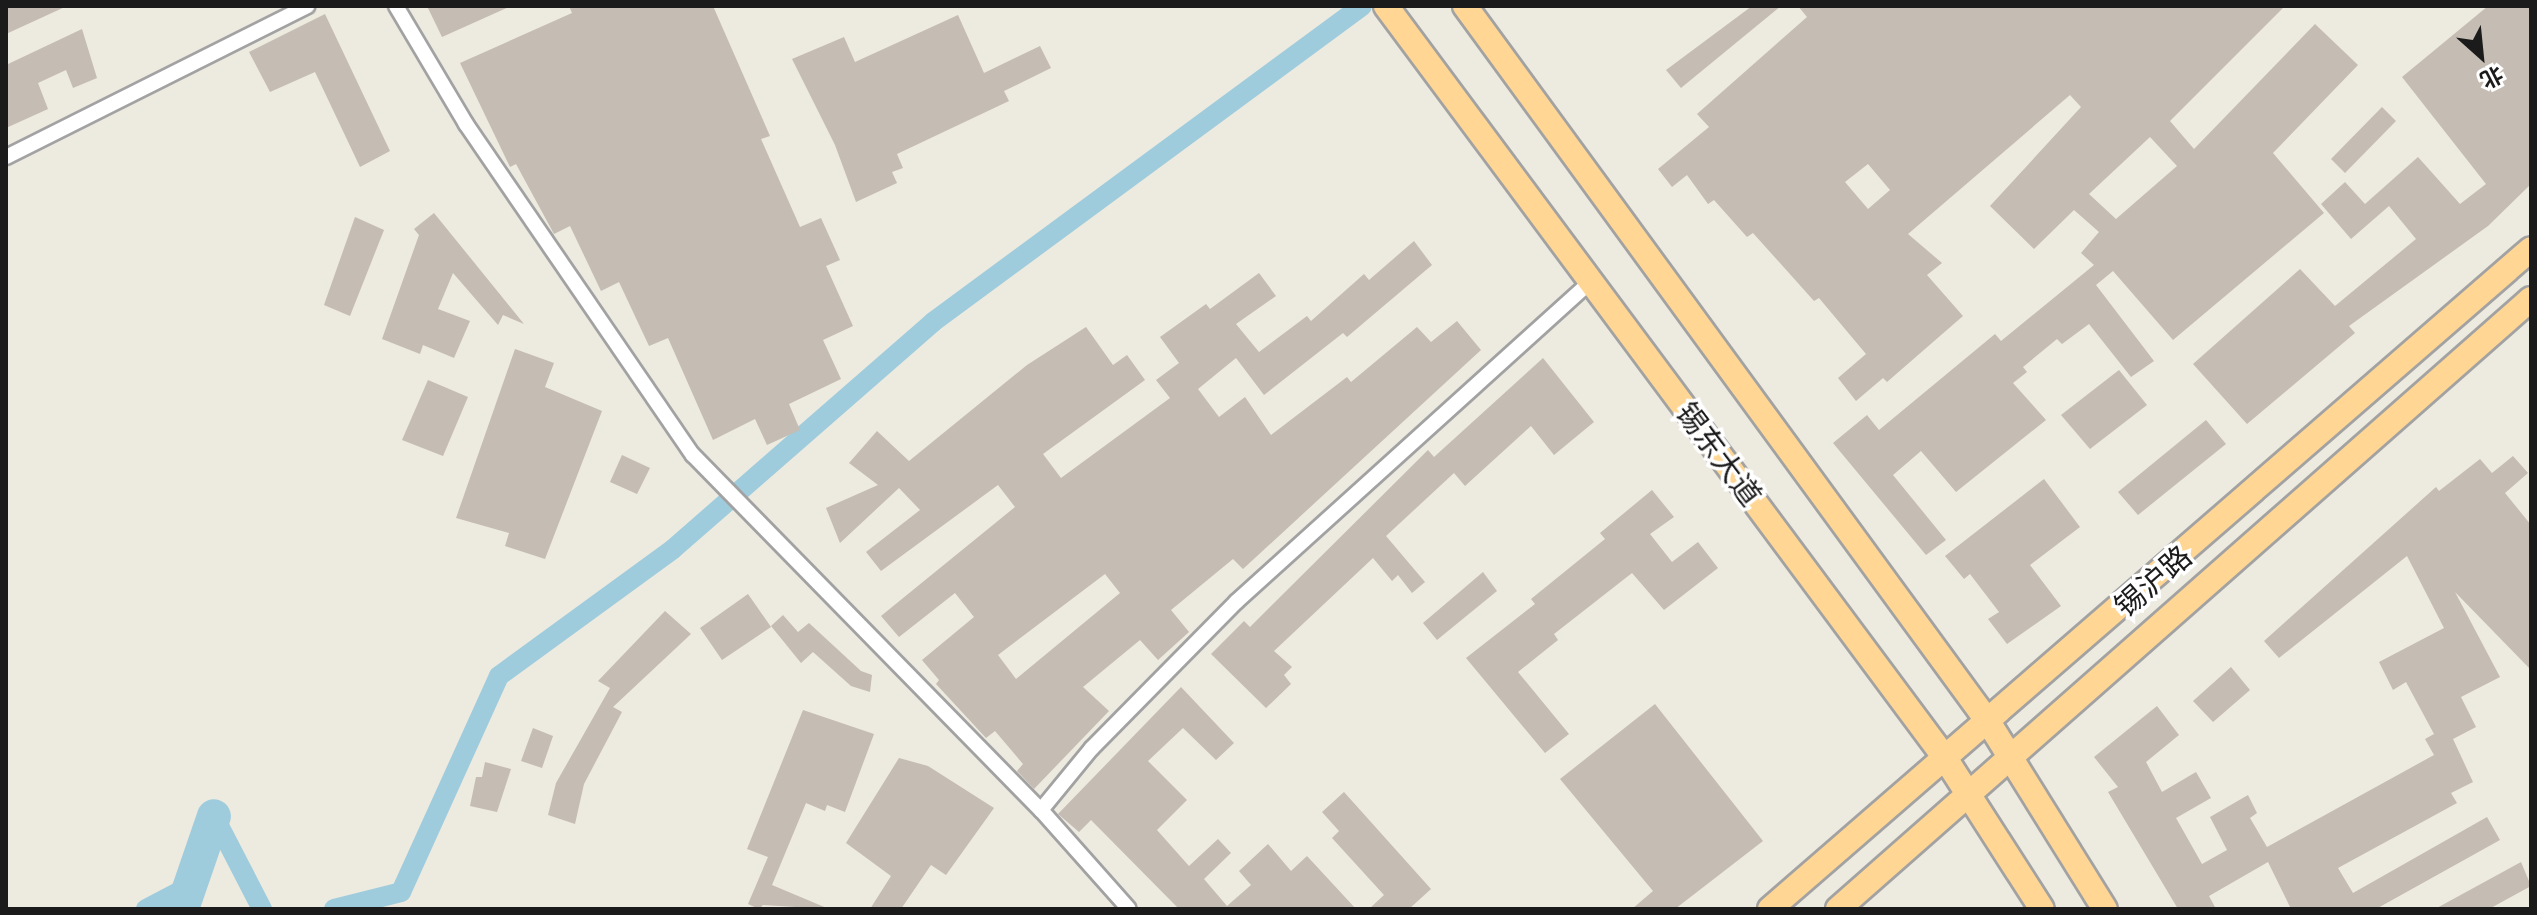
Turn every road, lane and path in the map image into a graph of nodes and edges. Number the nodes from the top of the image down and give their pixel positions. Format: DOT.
graph roads {
  1 [pos="307,6"];
  2 [pos="396,6"];
  3 [pos="1386,6"];
  4 [pos="1465,6"];
  5 [pos="6,157"];
  6 [pos="2531,249"];
  7 [pos="1591,281"];
  8 [pos="2531,299"];
  9 [pos="1989,723"];
  10 [pos="2010,756"];
  11 [pos="1945,758"];
  12 [pos="1970,797"];
  13 [pos="1041,810"];
  14 [pos="1129,909"];
  15 [pos="1770,909"];
  16 [pos="1838,909"];
  17 [pos="2042,909"];
  18 [pos="2105,909"];
  1 -- 5 [label="street"];
  2 -- 13 [label="street"];
  3 -- 7 [label="main road, 锡东大道"];
  4 -- 9 [label="main road, 锡东大道"];
  6 -- 9 [label="main road, 锡沪路"];
  7 -- 11 [label="main road, 锡东大道"];
  7 -- 13 [label="street"];
  8 -- 10 [label="main road, 锡沪路"];
  9 -- 10 [label="main road, 锡东大道"];
  9 -- 11 [label="main road, 锡沪路"];
  10 -- 12 [label="main road, 锡沪路"];
  10 -- 18 [label="main road, 锡东大道"];
  11 -- 12 [label="main road, 锡东大道"];
  11 -- 15 [label="main road, 锡沪路"];
  12 -- 16 [label="main road, 锡沪路"];
  12 -- 17 [label="main road, 锡东大道"];
  13 -- 14 [label="street"];
}
